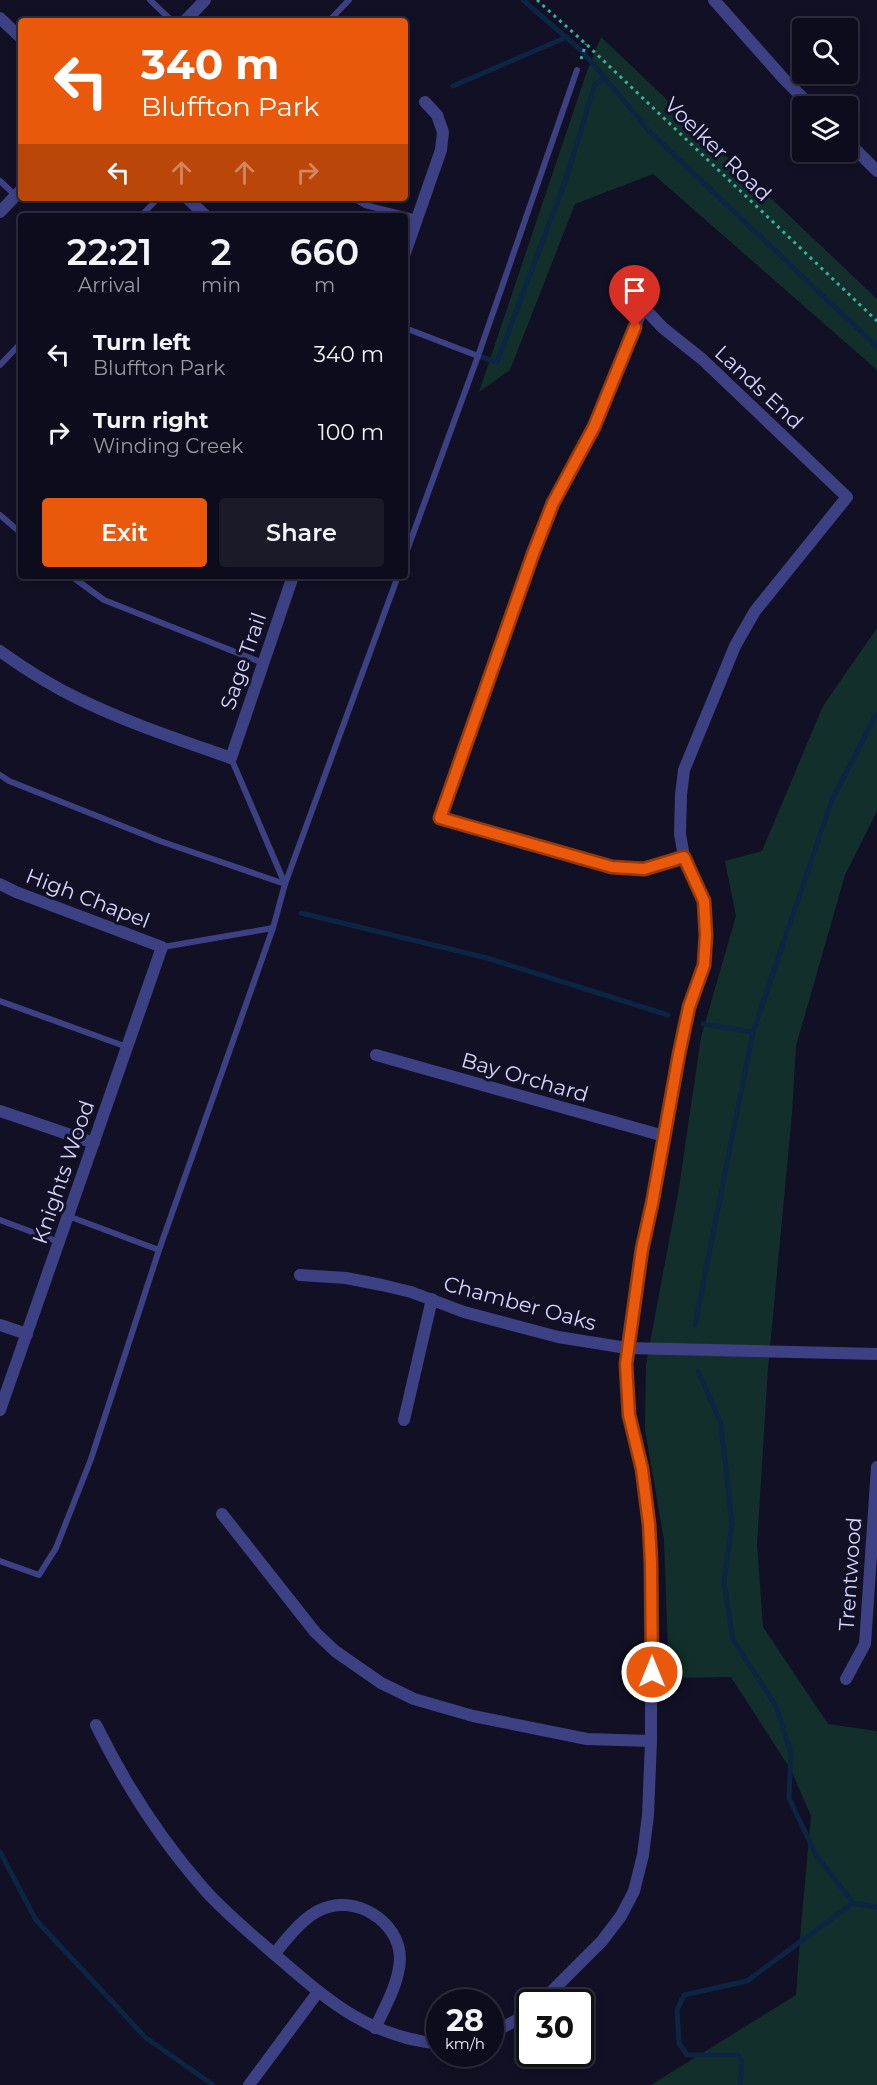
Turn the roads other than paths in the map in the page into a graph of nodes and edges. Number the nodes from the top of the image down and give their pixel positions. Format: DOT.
graph roads {
  1 [pos="150,0"];
  2 [pos="205,0"];
  3 [pos="349,0"];
  4 [pos="714,0"];
  5 [pos="0,18"];
  6 [pos="169,18"];
  7 [pos="188,18"];
  8 [pos="332,18"];
  9 [pos="18,35"];
  10 [pos="577,70"];
  11 [pos="802,96"];
  12 [pos="425,102"];
  13 [pos="858,152"];
  14 [pos="877,171"];
  15 [pos="0,181"];
  16 [pos="18,193"];
  17 [pos="155,201"];
  18 [pos="190,201"];
  19 [pos="358,201"];
  20 [pos="0,212"];
  21 [pos="144,213"];
  22 [pos="203,213"];
  23 [pos="397,213"];
  24 [pos="408,216"];
  25 [pos="417,218"];
  26 [pos="408,244"];
  27 [pos="408,329"];
  28 [pos="18,346"];
  29 [pos="478,356"];
  30 [pos="0,365"];
  31 [pos="0,514"];
  32 [pos="18,531"];
  33 [pos="408,548"];
  34 [pos="75,579"];
  35 [pos="292,579"];
  36 [pos="397,579"];
  37 [pos="0,651"];
  38 [pos="263,663"];
  39 [pos="231,759"];
  40 [pos="0,775"];
  41 [pos="684,857"];
  42 [pos="0,884"];
  43 [pos="285,884"];
  44 [pos="273,928"];
  45 [pos="162,947"];
  46 [pos="0,1001"];
  47 [pos="127,1047"];
  48 [pos="376,1055"];
  49 [pos="0,1112"];
  50 [pos="664,1136"];
  51 [pos="94,1143"];
  52 [pos="68,1216"];
  53 [pos="0,1220"];
  54 [pos="59,1242"];
  55 [pos="159,1250"];
  56 [pos="300,1275"];
  57 [pos="432,1299"];
  58 [pos="0,1325"];
  59 [pos="27,1334"];
  60 [pos="627,1348"];
  61 [pos="877,1354"];
  62 [pos="0,1410"];
  63 [pos="404,1420"];
  64 [pos="877,1467"];
  65 [pos="222,1514"];
  66 [pos="0,1561"];
  67 [pos="846,1679"];
  68 [pos="96,1725"];
  69 [pos="651,1741"];
  70 [pos="274,1954"];
  71 [pos="554,1989"];
  72 [pos="318,1992"];
  73 [pos="375,2028"];
  74 [pos="426,2042"];
  75 [pos="249,2085"];
  1 -- 6 [label="lane"];
  2 -- 7 [label="street"];
  3 -- 8 [label="lane"];
  4 -- 11 [label="street"];
  5 -- 9 [label="street"];
  10 -- 29 [label="lane"];
  12 -- 25 [label="street"];
  13 -- 14 [label="street"];
  15 -- 16 [label="lane"];
  16 -- 20 [label="street"];
  17 -- 21 [label="lane"];
  18 -- 22 [label="street"];
  19 -- 23 [label="lane"];
  24 -- 25 [label="lane"];
  25 -- 26 [label="street"];
  27 -- 29 [label="lane"];
  28 -- 30 [label="lane"];
  29 -- 33 [label="lane"];
  31 -- 32 [label="lane"];
  34 -- 38 [label="lane"];
  35 -- 38 [label="street, Sage Trail"];
  36 -- 43 [label="lane"];
  37 -- 39 [label="street"];
  38 -- 39 [label="street, Sage Trail"];
  39 -- 43 [label="lane"];
  40 -- 43 [label="lane"];
  41 -- 41 [label="street, Lands End"];
  41 -- 50 [label="street"];
  42 -- 45 [label="street, High Chapel"];
  43 -- 44 [label="lane"];
  44 -- 45 [label="lane"];
  44 -- 55 [label="lane"];
  45 -- 47 [label="street, Knights Wood"];
  46 -- 47 [label="lane"];
  47 -- 51 [label="street, Knights Wood"];
  48 -- 50 [label="street, Bay Orchard"];
  49 -- 51 [label="street"];
  50 -- 60 [label="street"];
  51 -- 52 [label="street, Knights Wood"];
  52 -- 54 [label="street, Knights Wood"];
  52 -- 55 [label="lane"];
  53 -- 54 [label="lane"];
  54 -- 59 [label="street, Knights Wood"];
  55 -- 66 [label="lane"];
  56 -- 57 [label="street, Chamber Oaks"];
  57 -- 60 [label="street, Chamber Oaks"];
  57 -- 63 [label="street"];
  58 -- 59 [label="street"];
  59 -- 62 [label="street, Knights Wood"];
  60 -- 61 [label="street, Chamber Oaks"];
  60 -- 69 [label="street"];
  64 -- 67 [label="street, Trentwood"];
  65 -- 69 [label="street"];
  68 -- 70 [label="street"];
  69 -- 71 [label="street"];
  70 -- 72 [label="street"];
  70 -- 73 [label="street"];
  72 -- 73 [label="street"];
  72 -- 75 [label="street"];
  73 -- 74 [label="street"];
}
